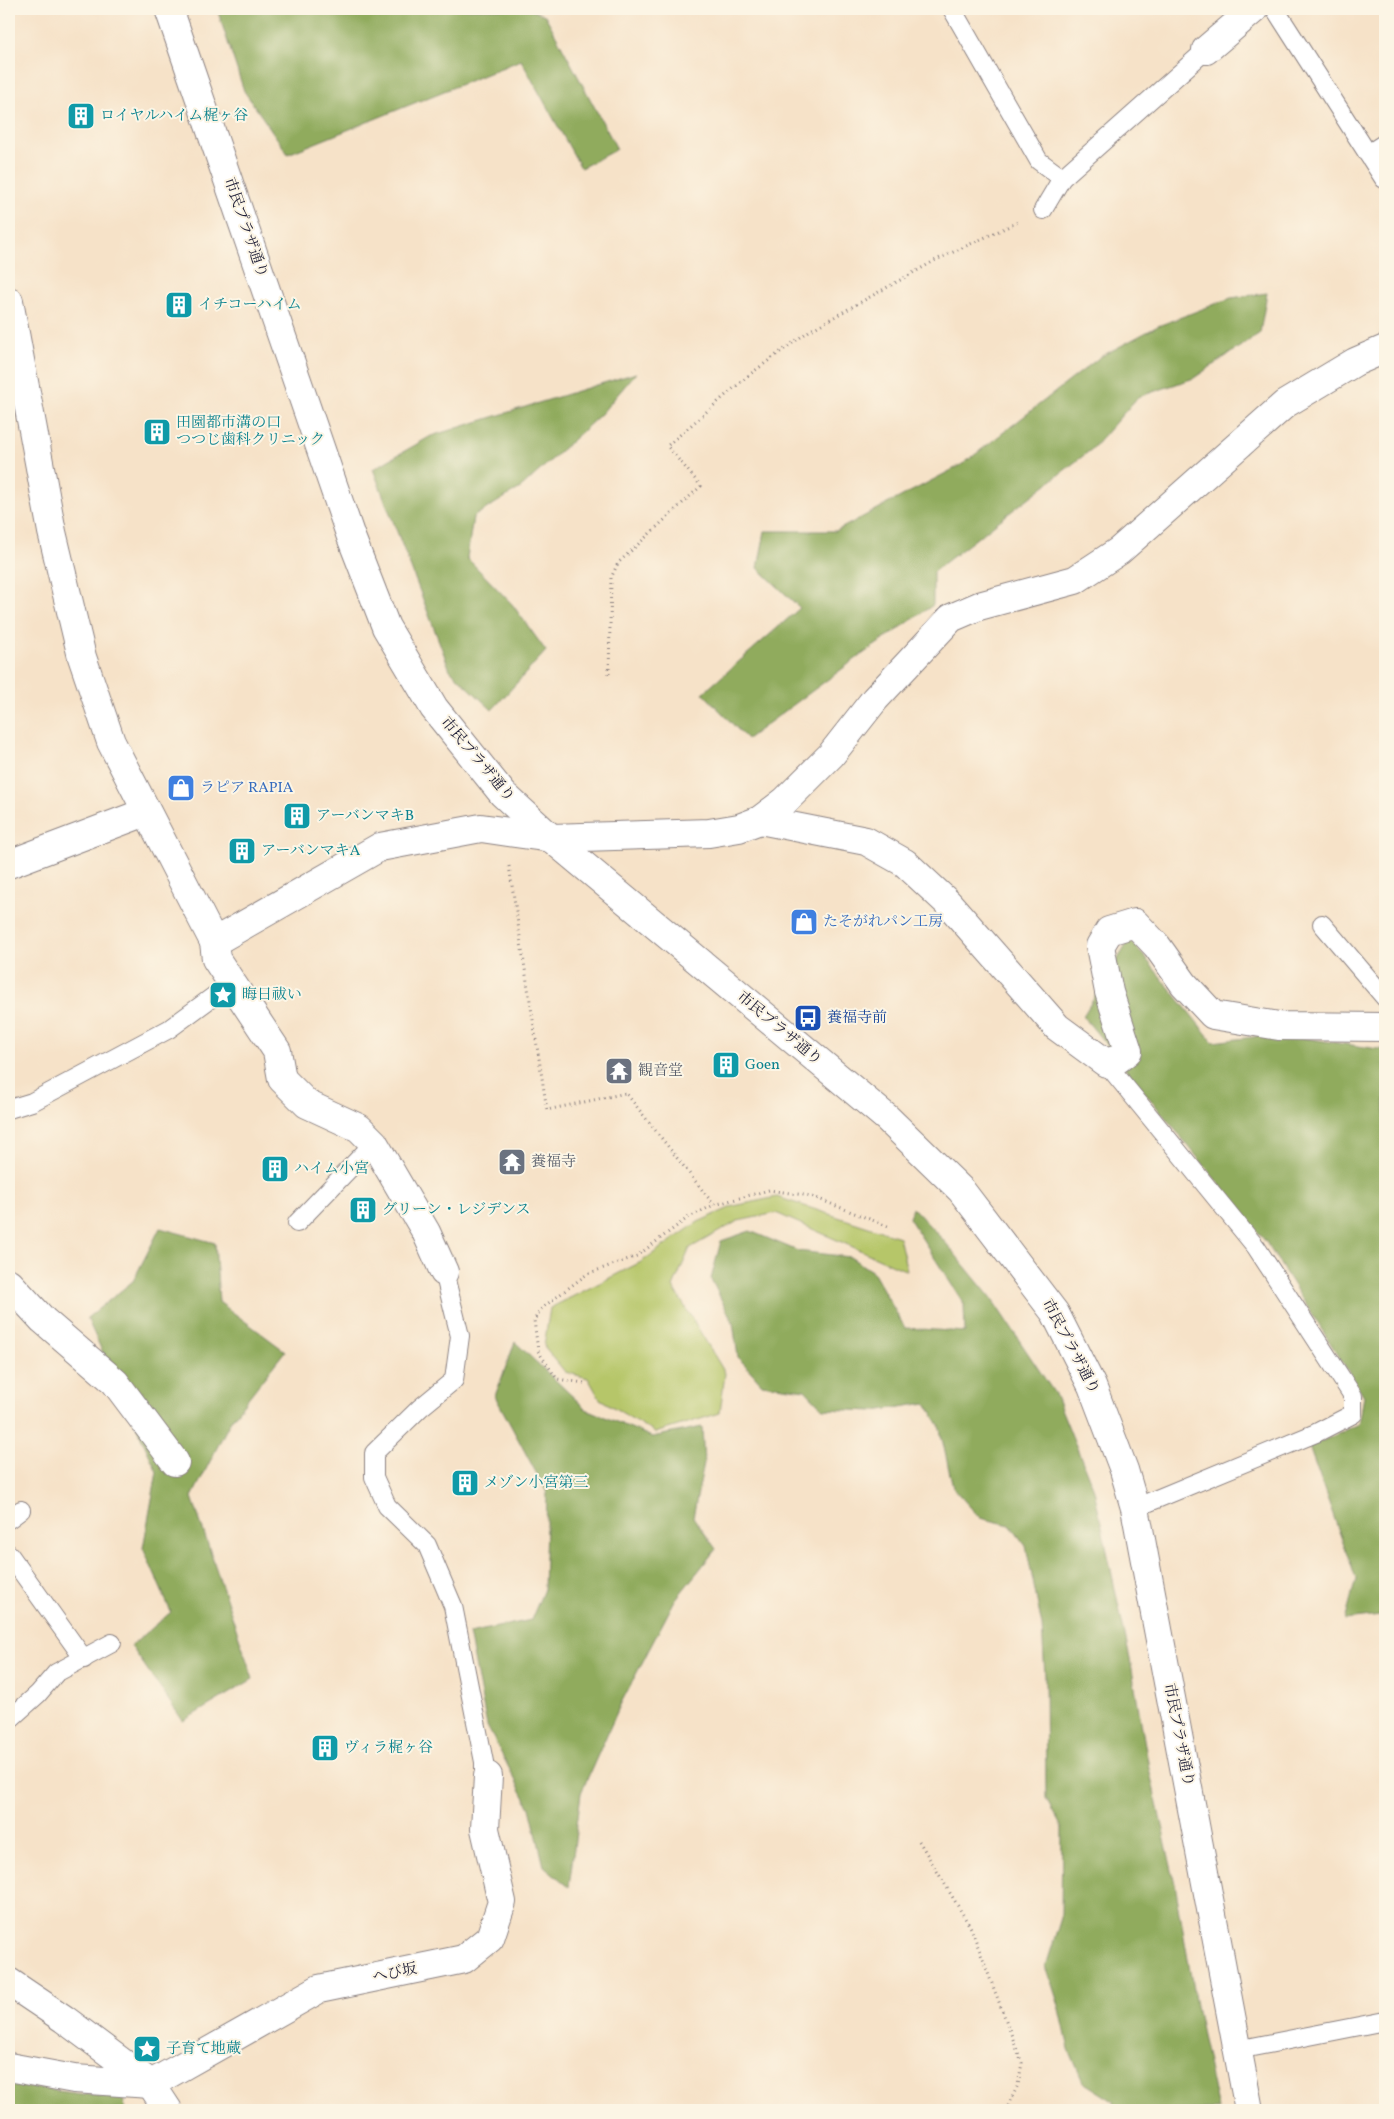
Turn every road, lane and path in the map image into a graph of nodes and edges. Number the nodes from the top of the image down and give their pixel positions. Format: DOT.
graph roads {
  1 [pos="169,9"];
  2 [pos="952,9"];
  3 [pos="1254,9"];
  4 [pos="1275,9"];
  5 [pos="1206,50"];
  6 [pos="1385,143"];
  7 [pos="1368,154"];
  8 [pos="1062,178"];
  9 [pos="1384,179"];
  10 [pos="1043,210"];
  11 [pos="9,301"];
  12 [pos="1385,349"];
  13 [pos="609,674"];
  14 [pos="146,812"];
  15 [pos="760,820"];
  16 [pos="503,831"];
  17 [pos="551,838"];
  18 [pos="9,864"];
  19 [pos="1322,924"];
  20 [pos="214,942"];
  21 [pos="233,982"];
  22 [pos="1385,998"];
  23 [pos="1385,1027"];
  24 [pos="1106,1064"];
  25 [pos="9,1109"];
  26 [pos="374,1143"];
  27 [pos="714,1205"];
  28 [pos="297,1223"];
  29 [pos="890,1227"];
  30 [pos="444,1272"];
  31 [pos="9,1282"];
  32 [pos="584,1383"];
  33 [pos="175,1462"];
  34 [pos="1135,1508"];
  35 [pos="9,1554"];
  36 [pos="112,1644"];
  37 [pos="84,1659"];
  38 [pos="9,1720"];
  39 [pos="488,1776"];
  40 [pos="484,1829"];
  41 [pos="919,1841"];
  42 [pos="9,1982"];
  43 [pos="1385,2021"];
  44 [pos="1237,2050"];
  45 [pos="9,2067"];
  46 [pos="151,2084"];
  47 [pos="168,2110"];
  48 [pos="1006,2110"];
  49 [pos="1249,2110"];
  1 -- 17 [label="street, 市民プラザ通り"];
  2 -- 8 [label="lane"];
  3 -- 5 [label="street"];
  4 -- 7 [label="lane"];
  5 -- 8 [label="lane"];
  6 -- 7 [label="lane"];
  7 -- 9 [label="lane"];
  8 -- 10 [label="lane"];
  10 -- 13 [label="path"];
  11 -- 14 [label="street"];
  12 -- 15 [label="street"];
  14 -- 18 [label="street"];
  14 -- 20 [label="street"];
  15 -- 17 [label="street"];
  15 -- 24 [label="street"];
  16 -- 17 [label="street"];
  16 -- 20 [label="street"];
  16 -- 27 [label="path"];
  17 -- 34 [label="street, 市民プラザ通り"];
  19 -- 22 [label="lane"];
  20 -- 21 [label="street"];
  21 -- 25 [label="lane"];
  21 -- 26 [label="street"];
  23 -- 24 [label="street"];
  24 -- 34 [label="lane"];
  26 -- 28 [label="lane"];
  26 -- 30 [label="street"];
  27 -- 29 [label="path"];
  27 -- 32 [label="path"];
  30 -- 40 [label="lane"];
  31 -- 33 [label="street"];
  34 -- 44 [label="street, 市民プラザ通り"];
  35 -- 37 [label="lane"];
  36 -- 37 [label="lane"];
  37 -- 38 [label="lane"];
  39 -- 40 [label="street, へび坂"];
  40 -- 46 [label="street, へび坂"];
  41 -- 48 [label="path"];
  42 -- 46 [label="street"];
  43 -- 44 [label="lane"];
  44 -- 49 [label="street, 市民プラザ通り"];
  45 -- 46 [label="street"];
  46 -- 47 [label="street"];
}
